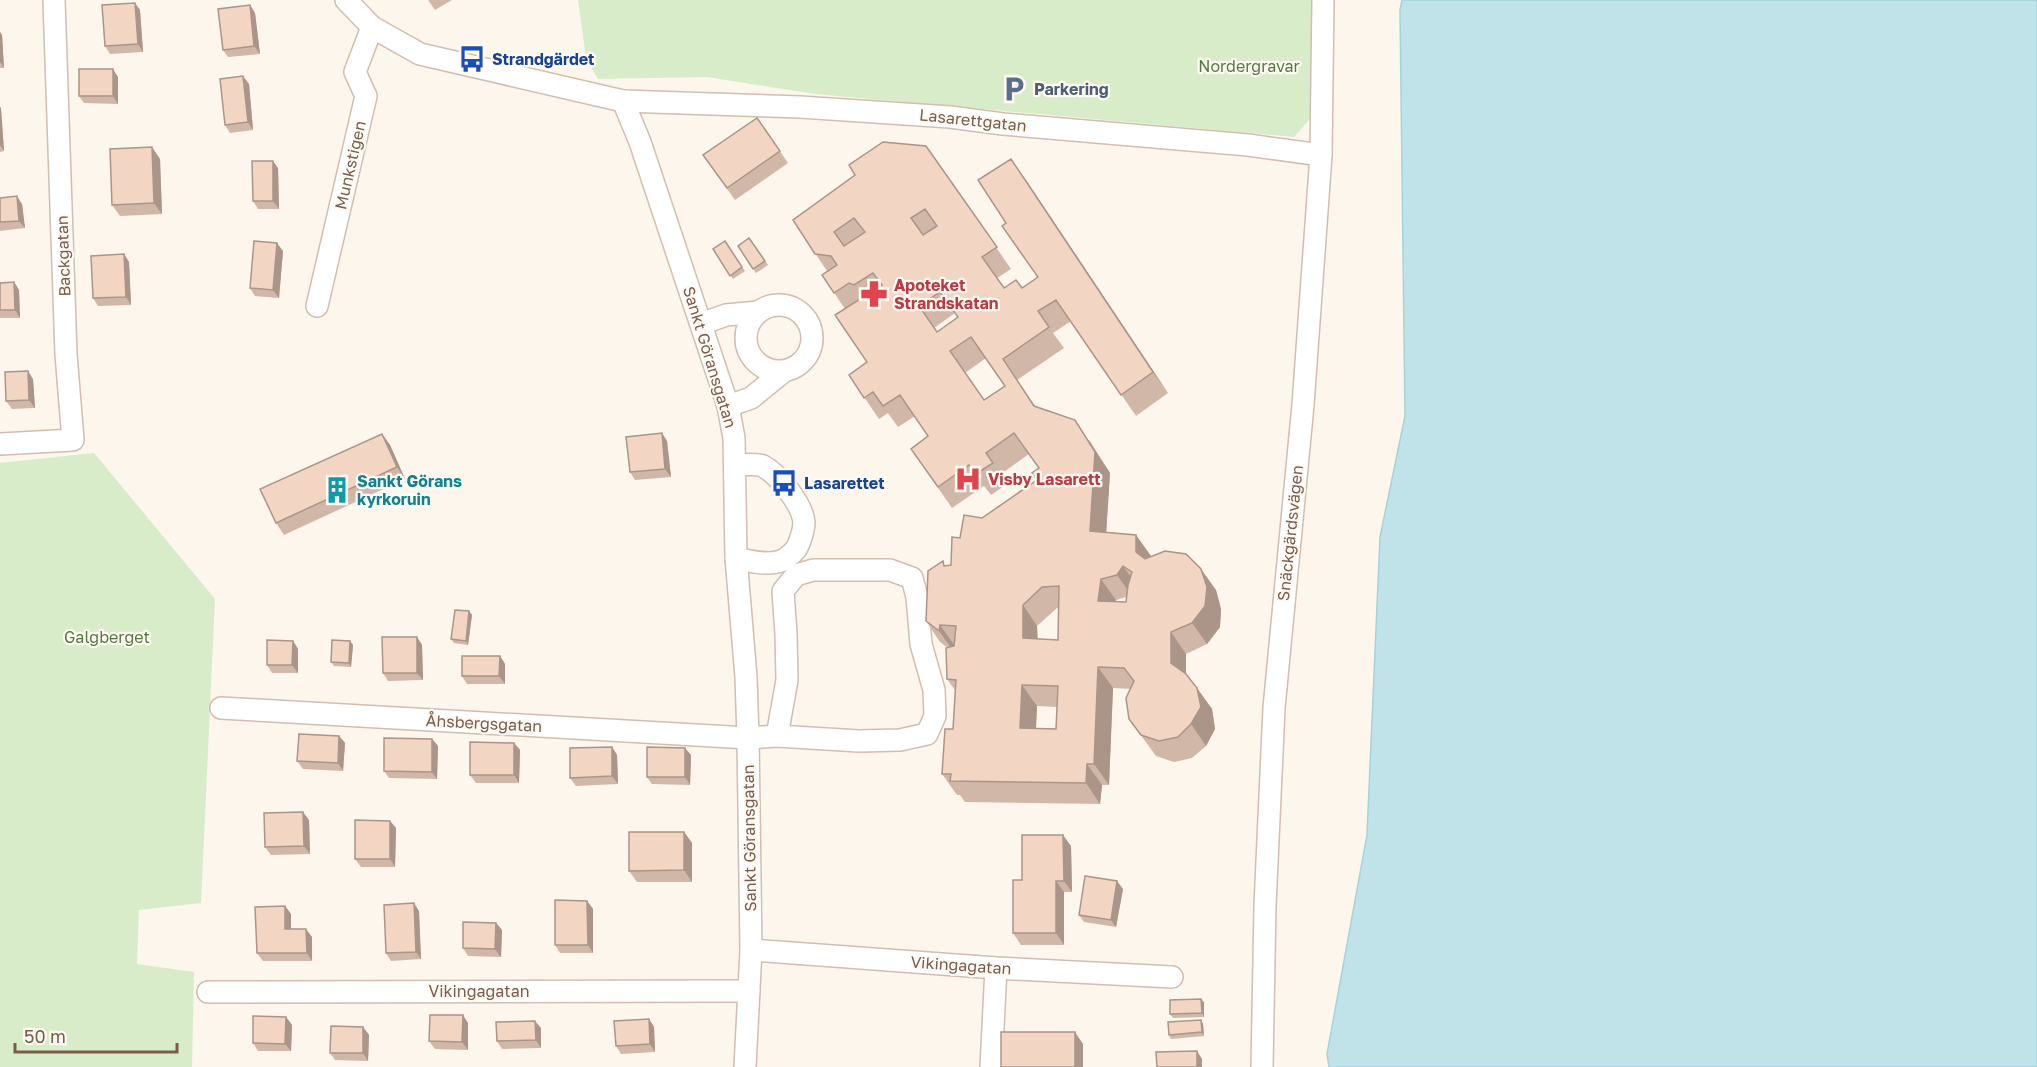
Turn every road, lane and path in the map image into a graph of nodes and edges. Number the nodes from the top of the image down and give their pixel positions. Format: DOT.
graph roads {
  1 [pos="54,0"];
  2 [pos="346,0"];
  3 [pos="1323,0"];
  4 [pos="372,27"];
  5 [pos="623,101"];
  6 [pos="1321,155"];
  7 [pos="317,306"];
  8 [pos="758,312"];
  9 [pos="700,324"];
  10 [pos="783,372"];
  11 [pos="728,406"];
  12 [pos="0,444"];
  13 [pos="735,465"];
  14 [pos="736,558"];
  15 [pos="221,708"];
  16 [pos="777,736"];
  17 [pos="748,738"];
  18 [pos="751,950"];
  19 [pos="996,968"];
  20 [pos="1172,977"];
  21 [pos="749,991"];
  22 [pos="208,992"];
  23 [pos="745,1067"];
  24 [pos="991,1067"];
  25 [pos="1262,1067"];
  1 -- 12 [label="street, Backgatan"];
  2 -- 4 [label="street"];
  3 -- 6 [label="street, Snäckgärdsvägen"];
  4 -- 5 [label="street"];
  4 -- 7 [label="street, Munkstigen"];
  5 -- 6 [label="street, Lasarettgatan"];
  5 -- 9 [label="street, Sankt Göransgatan"];
  6 -- 25 [label="street, Snäckgärdsvägen"];
  8 -- 9 [label="street"];
  8 -- 10 [label="street"];
  8 -- 10 [label="street"];
  9 -- 11 [label="street, Sankt Göransgatan"];
  10 -- 11 [label="street"];
  11 -- 13 [label="street, Sankt Göransgatan"];
  13 -- 14 [label="street, Sankt Göransgatan"];
  13 -- 14 [label="street"];
  14 -- 17 [label="street, Sankt Göransgatan"];
  15 -- 17 [label="street, Åhsbergsgatan"];
  16 -- 16 [label="street, Åhsbergsgatan"];
  16 -- 17 [label="street, Åhsbergsgatan"];
  17 -- 18 [label="street, Sankt Göransgatan"];
  18 -- 19 [label="street, Vikingagatan"];
  18 -- 21 [label="street, Sankt Göransgatan"];
  19 -- 20 [label="street, Vikingagatan"];
  19 -- 24 [label="street"];
  21 -- 22 [label="street, Vikingagatan"];
  21 -- 23 [label="street, Sankt Göransgatan"];
}
